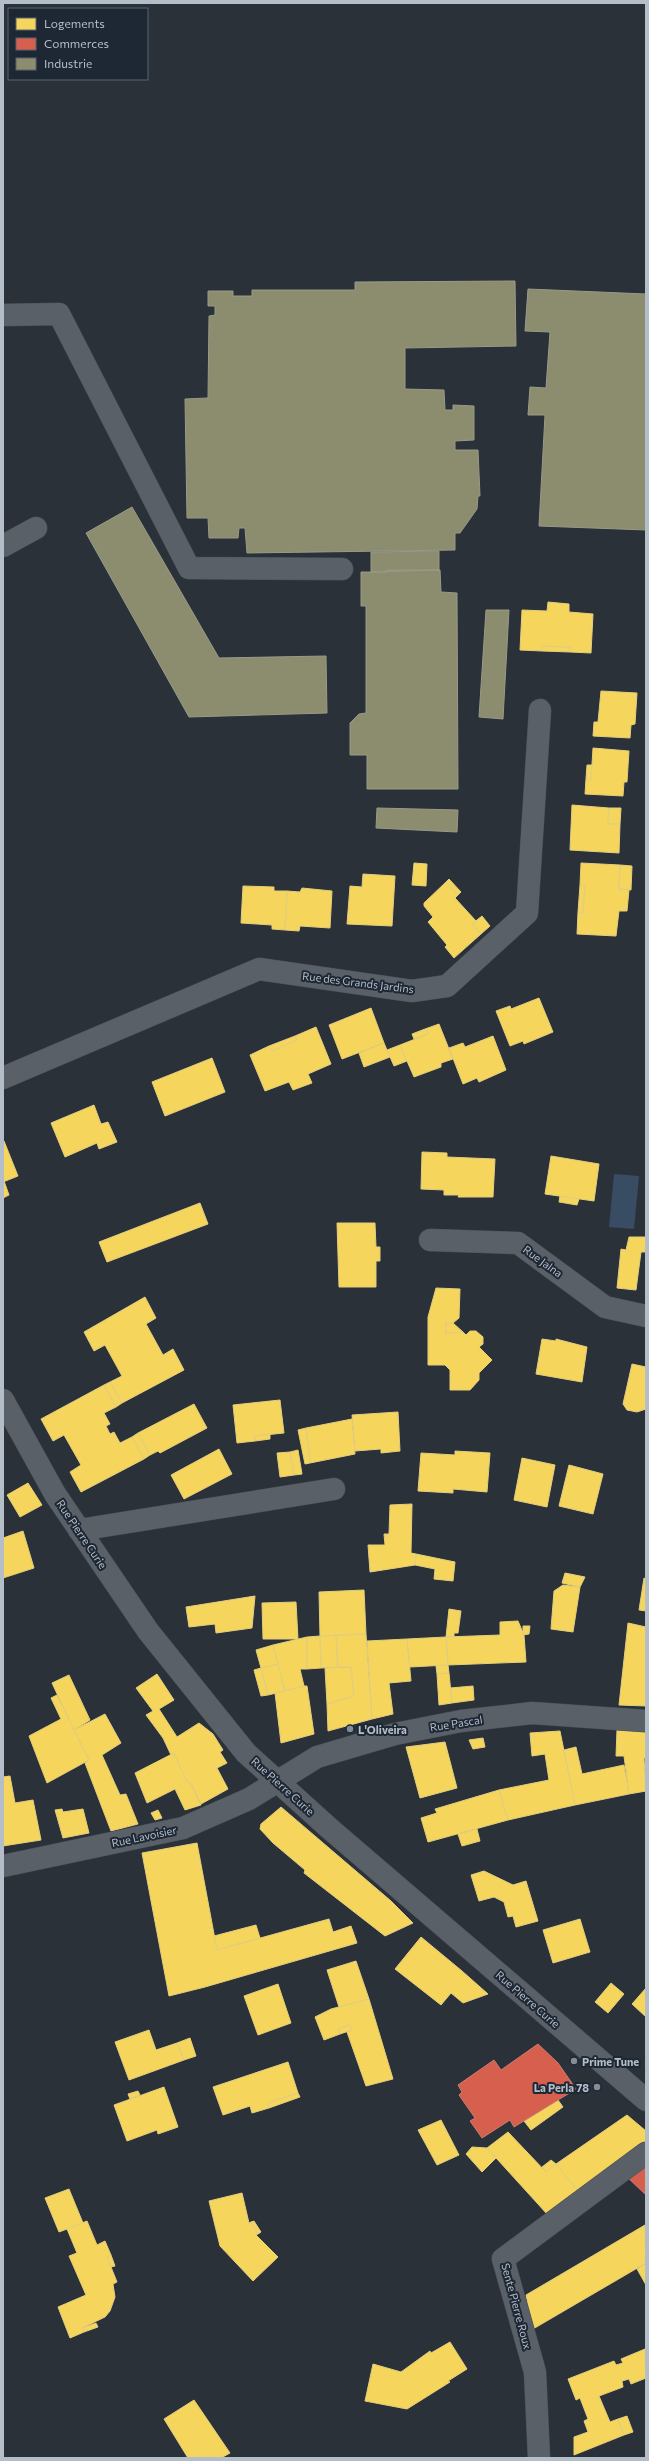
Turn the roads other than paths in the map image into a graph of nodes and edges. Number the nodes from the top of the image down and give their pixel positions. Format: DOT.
graph roads {
  1 [pos="3,315"];
  2 [pos="36,528"];
  3 [pos="3,546"];
  4 [pos="342,569"];
  5 [pos="540,710"];
  6 [pos="3,1078"];
  7 [pos="430,1240"];
  8 [pos="646,1316"];
  9 [pos="3,1400"];
  10 [pos="334,1489"];
  11 [pos="79,1530"];
  12 [pos="646,1721"];
  13 [pos="278,1782"];
  14 [pos="3,1866"];
  15 [pos="646,2100"];
  16 [pos="646,2153"];
  17 [pos="540,2458"];
  1 -- 4 [label="street"];
  2 -- 3 [label="street"];
  5 -- 6 [label="street, Rue des Grands Jardins"];
  7 -- 8 [label="street, Rue Jalna"];
  9 -- 11 [label="street, Rue Pierre Curie"];
  10 -- 11 [label="street"];
  11 -- 13 [label="street, Rue Pierre Curie"];
  12 -- 13 [label="street, Rue Pascal"];
  13 -- 14 [label="street, Rue Lavoisier"];
  13 -- 15 [label="street, Rue Pierre Curie"];
  16 -- 17 [label="street, Sente Pierre Roux"];
}
